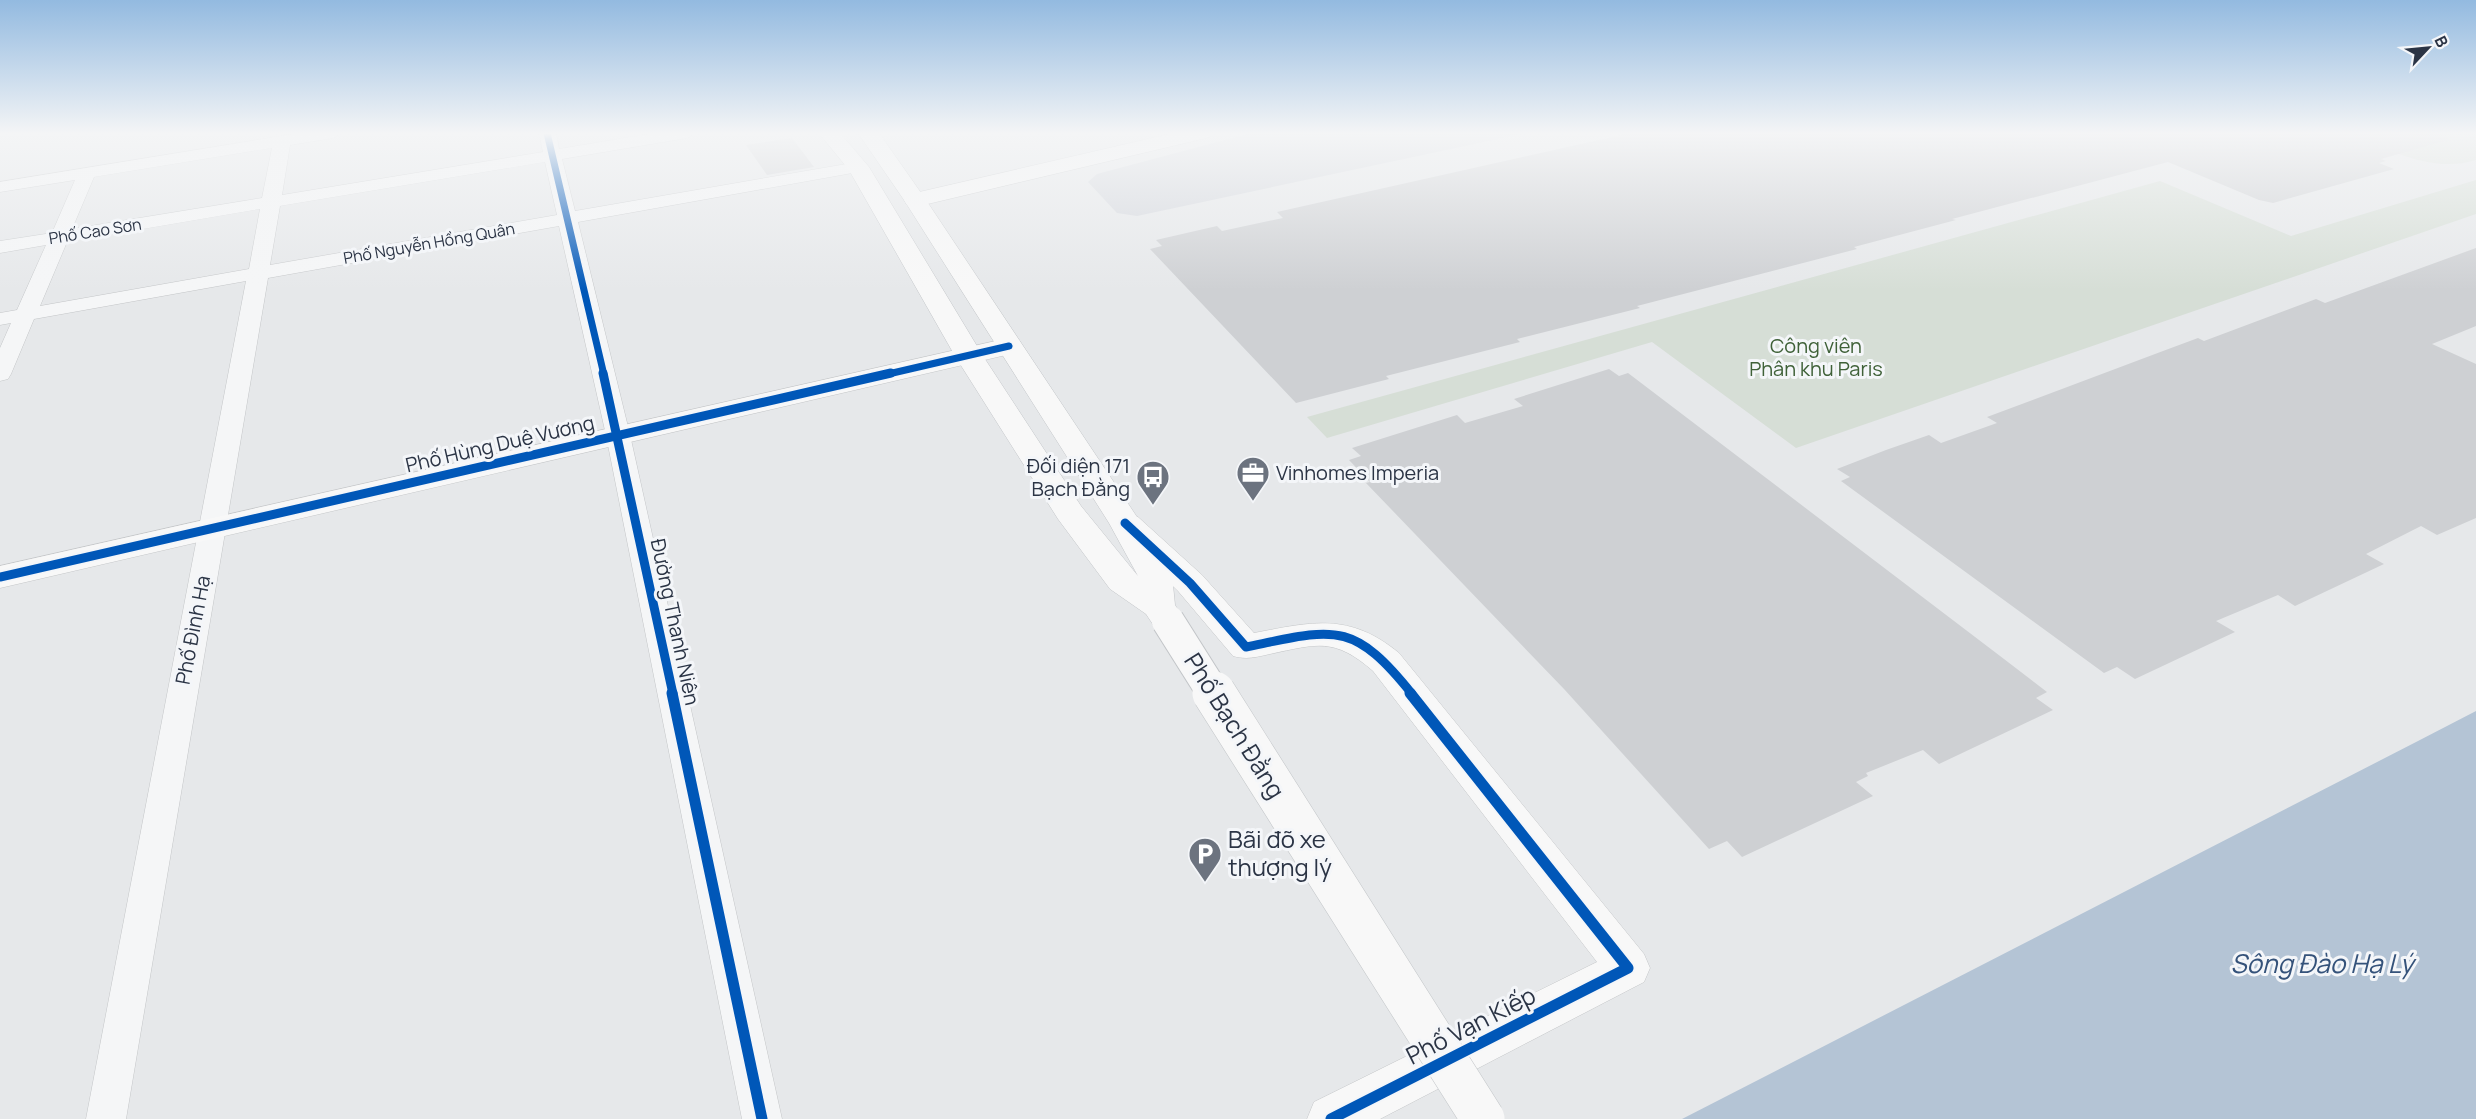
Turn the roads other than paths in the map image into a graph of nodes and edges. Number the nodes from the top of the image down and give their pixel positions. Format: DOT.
graph roads {
  1 [pos="82,185"];
  2 [pos="274,185"];
  3 [pos="351,185"];
  4 [pos="559,185"];
  5 [pos="756,185"];
  6 [pos="869,185"];
  7 [pos="905,185"];
  8 [pos="980,185"];
  9 [pos="915,200"];
  10 [pos="271,202"];
  11 [pos="567,219"];
  12 [pos="59,237"];
  13 [pos="0,246"];
  14 [pos="258,274"];
  15 [pos="25,315"];
  16 [pos="0,320"];
  17 [pos="1009,346"];
  18 [pos="969,356"];
  19 [pos="0,374"];
  20 [pos="618,435"];
  21 [pos="1125,523"];
  22 [pos="212,529"];
  23 [pos="0,577"];
  24 [pos="1163,614"];
  25 [pos="106,1119"];
  26 [pos="762,1119"];
  27 [pos="1331,1119"];
  28 [pos="1483,1119"];
  1 -- 12 [label="street"];
  2 -- 10 [label="street, Phố Đình Hạ"];
  3 -- 10 [label="street, Phố Cao Sơn"];
  4 -- 11 [label="street, Đường Thanh Niên"];
  5 -- 11 [label="street, Phố Nguyễn Hồng Quân"];
  6 -- 18 [label="main road, Phố Bạch Đằng"];
  7 -- 9 [label="main road, Phố Bạch Đằng"];
  8 -- 9 [label="main road"];
  9 -- 17 [label="main road, Phố Bạch Đằng"];
  10 -- 12 [label="street, Phố Cao Sơn"];
  10 -- 14 [label="street, Phố Đình Hạ"];
  11 -- 14 [label="street, Phố Nguyễn Hồng Quân"];
  11 -- 20 [label="street, Đường Thanh Niên"];
  12 -- 13 [label="street, Phố Cao Sơn"];
  12 -- 15 [label="street"];
  14 -- 15 [label="street, Phố Nguyễn Hồng Quân"];
  14 -- 22 [label="street, Phố Đình Hạ"];
  15 -- 16 [label="street, Phố Nguyễn Hồng Quân"];
  15 -- 19 [label="street"];
  17 -- 18 [label="main road, Phố Hùng Duệ Vương"];
  17 -- 21 [label="main road, Phố Bạch Đằng"];
  18 -- 20 [label="main road, Phố Hùng Duệ Vương"];
  18 -- 24 [label="main road, Phố Bạch Đằng"];
  20 -- 22 [label="main road, Phố Hùng Duệ Vương"];
  20 -- 26 [label="street, Đường Thanh Niên"];
  21 -- 24 [label="main road, Phố Bạch Đằng"];
  21 -- 27 [label="main road, Phố Vạn Kiếp"];
  22 -- 23 [label="main road, Phố Hùng Duệ Vương"];
  22 -- 25 [label="street, Phố Đình Hạ"];
  24 -- 28 [label="main road, Phố Bạch Đằng, bridge"];
}
